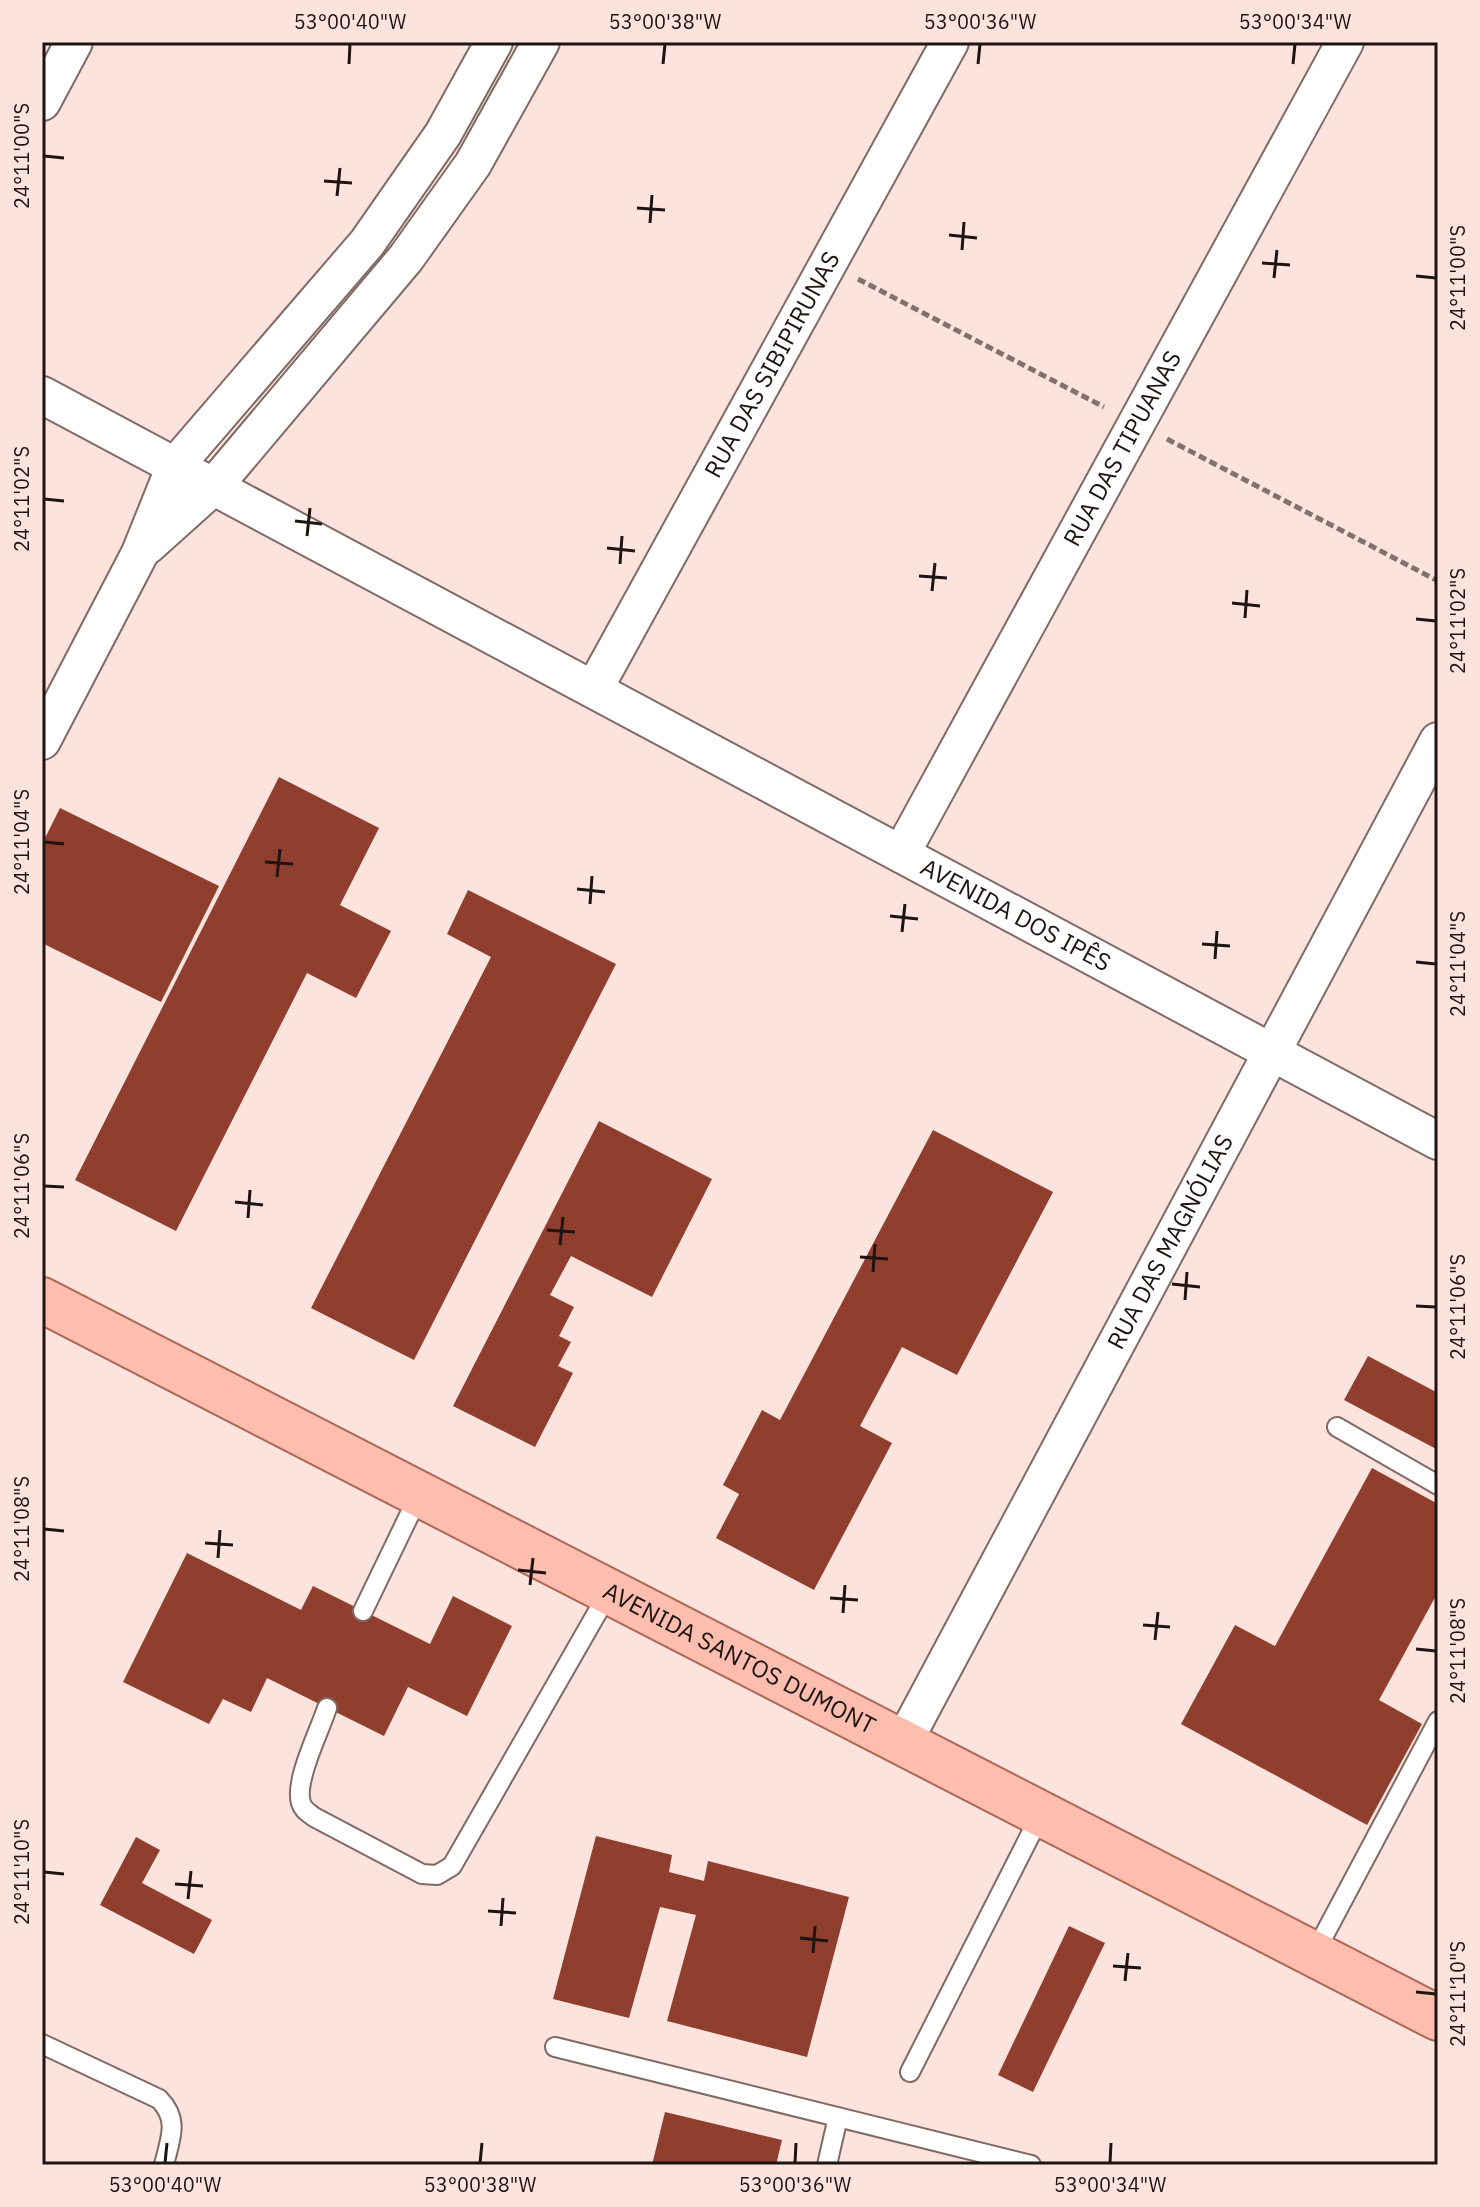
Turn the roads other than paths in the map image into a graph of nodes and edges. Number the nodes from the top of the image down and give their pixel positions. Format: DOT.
graph roads {
  1 [pos="74,42"];
  2 [pos="494,42"];
  3 [pos="541,42"];
  4 [pos="950,42"];
  5 [pos="1345,42"];
  6 [pos="42,102"];
  7 [pos="42,395"];
  8 [pos="175,466"];
  9 [pos="214,486"];
  10 [pos="140,553"];
  11 [pos="594,689"];
  12 [pos="42,741"];
  13 [pos="1438,741"];
  14 [pos="901,854"];
  15 [pos="1272,1052"];
  16 [pos="1438,1141"];
  17 [pos="42,1300"];
  18 [pos="1337,1427"];
  19 [pos="1438,1485"];
  20 [pos="420,1494"];
  21 [pos="609,1592"];
  22 [pos="363,1611"];
  23 [pos="327,1708"];
  24 [pos="1438,1721"];
  25 [pos="903,1743"];
  26 [pos="1041,1814"];
  27 [pos="1314,1954"];
  28 [pos="1438,2018"];
  29 [pos="42,2044"];
  30 [pos="555,2047"];
  31 [pos="910,2072"];
  32 [pos="838,2117"];
  33 [pos="164,2165"];
  34 [pos="827,2165"];
  35 [pos="1031,2165"];
  1 -- 6 [label="street"];
  2 -- 8 [label="street"];
  3 -- 9 [label="street"];
  4 -- 11 [label="street, RUA DAS SIBIPIRUNAS"];
  5 -- 14 [label="street, RUA DAS TIPUANAS"];
  7 -- 8 [label="street, AVENIDA DOS IPÊS"];
  8 -- 9 [label="street, AVENIDA DOS IPÊS"];
  8 -- 10 [label="street"];
  9 -- 10 [label="street"];
  9 -- 11 [label="street, AVENIDA DOS IPÊS"];
  10 -- 12 [label="street"];
  11 -- 14 [label="street, AVENIDA DOS IPÊS"];
  13 -- 15 [label="street, RUA DAS MAGNÓLIAS"];
  14 -- 15 [label="street, AVENIDA DOS IPÊS"];
  15 -- 16 [label="street, AVENIDA DOS IPÊS"];
  15 -- 25 [label="street, RUA DAS MAGNÓLIAS"];
  17 -- 20 [label="main road, AVENIDA SANTOS DUMONT"];
  18 -- 19 [label="lane"];
  20 -- 21 [label="main road, AVENIDA SANTOS DUMONT"];
  20 -- 22 [label="lane"];
  21 -- 23 [label="lane"];
  21 -- 25 [label="main road, AVENIDA SANTOS DUMONT"];
  24 -- 27 [label="lane"];
  25 -- 26 [label="main road, AVENIDA SANTOS DUMONT"];
  26 -- 27 [label="main road, AVENIDA SANTOS DUMONT"];
  26 -- 31 [label="lane"];
  27 -- 28 [label="main road, AVENIDA SANTOS DUMONT"];
  29 -- 33 [label="lane"];
  30 -- 32 [label="lane"];
  32 -- 34 [label="lane"];
  32 -- 35 [label="lane"];
}
